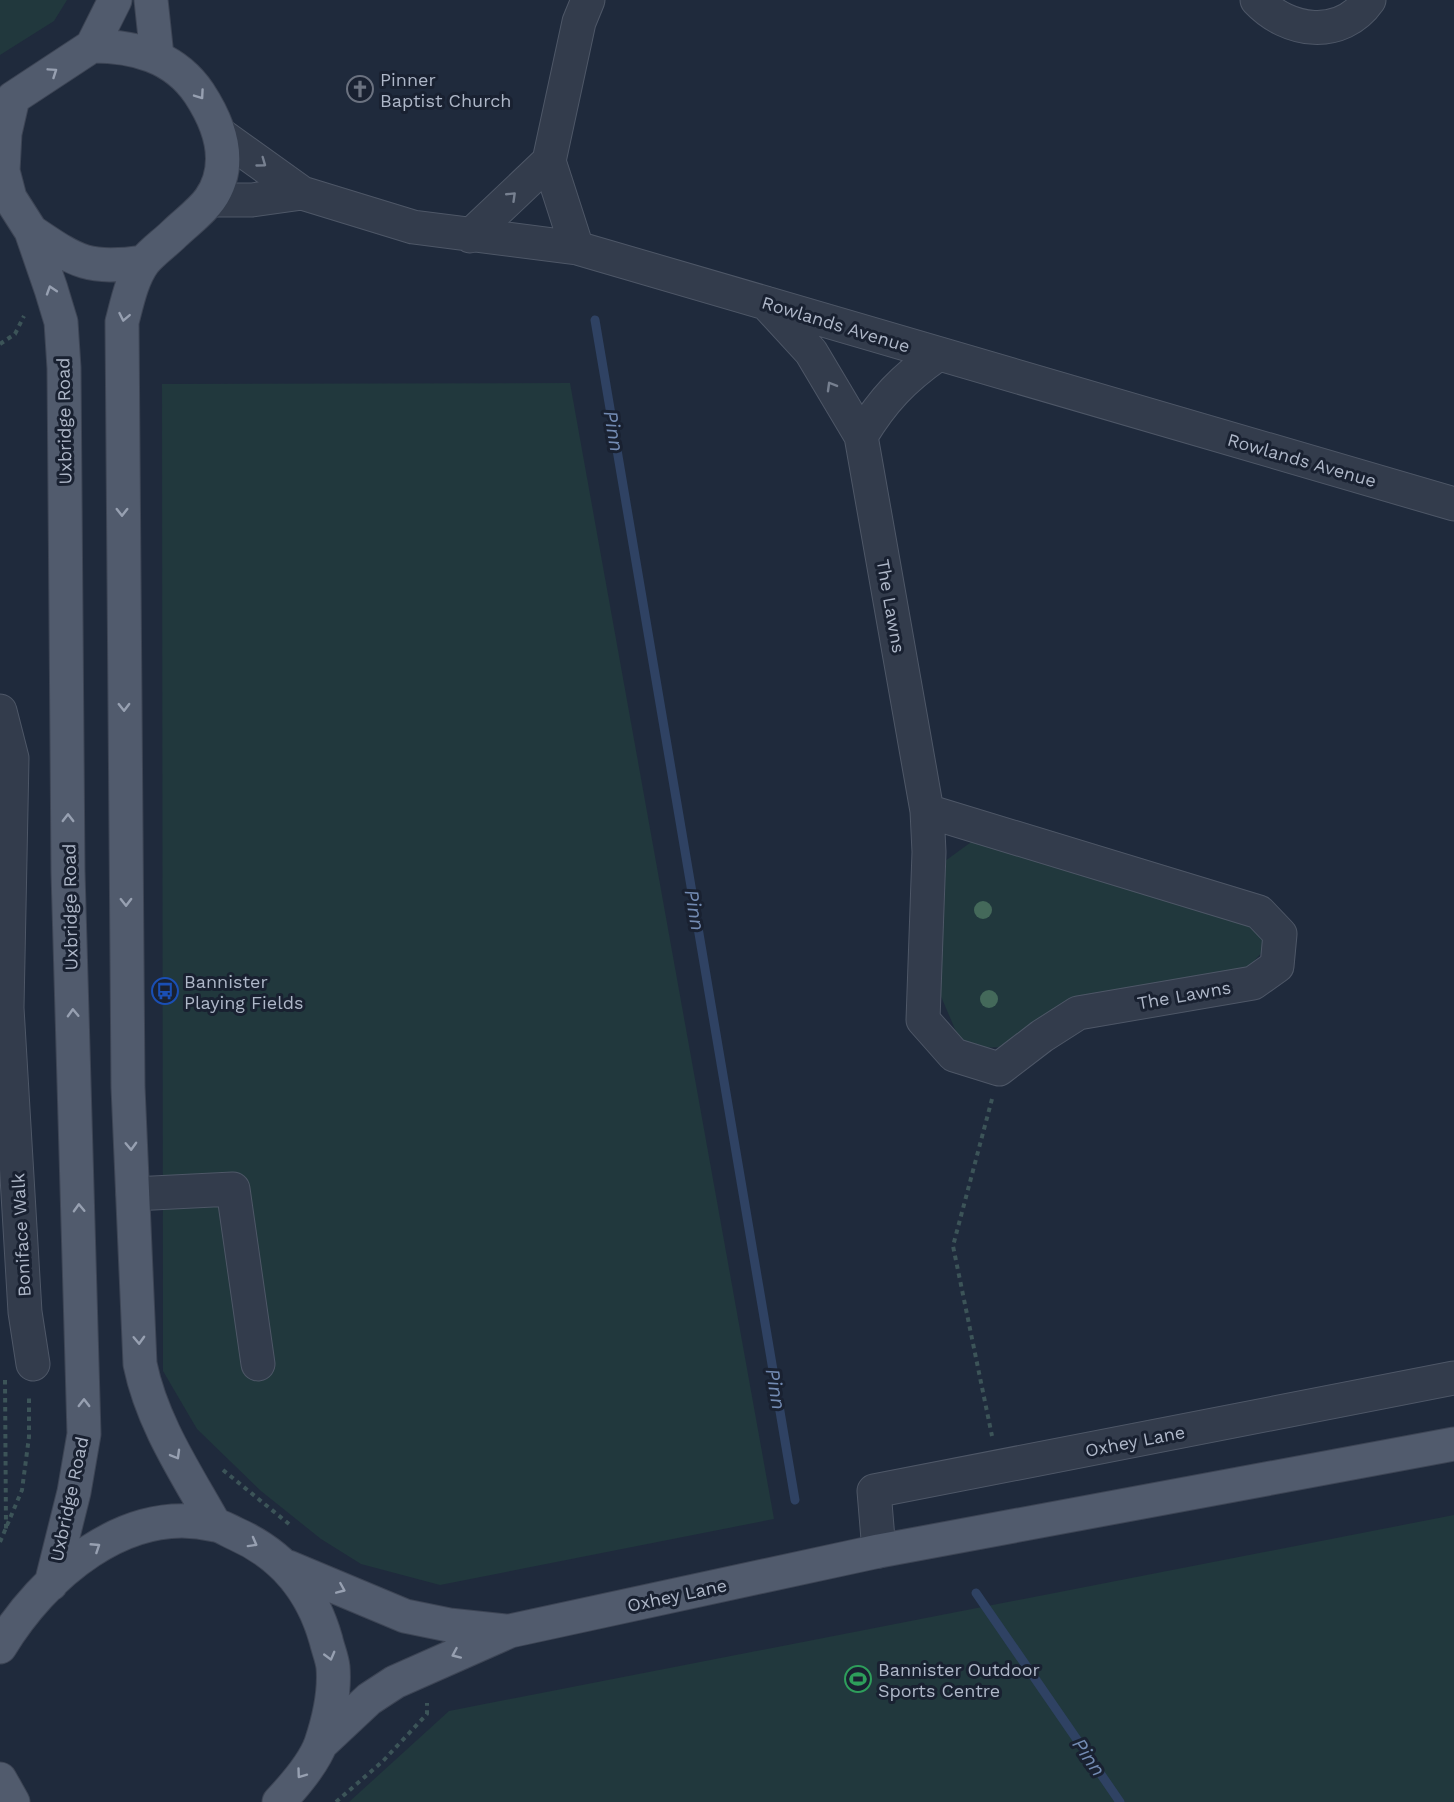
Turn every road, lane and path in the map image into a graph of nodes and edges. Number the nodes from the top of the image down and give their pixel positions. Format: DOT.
graph roads {
  1 [pos="115,0"];
  2 [pos="151,0"];
  3 [pos="588,0"];
  4 [pos="1257,0"];
  5 [pos="1369,0"];
  6 [pos="92,46"];
  7 [pos="158,56"];
  8 [pos="7,101"];
  9 [pos="221,135"];
  10 [pos="549,161"];
  11 [pos="2,171"];
  12 [pos="302,194"];
  13 [pos="210,200"];
  14 [pos="31,231"];
  15 [pos="470,236"];
  16 [pos="578,248"];
  17 [pos="144,262"];
  18 [pos="766,303"];
  19 [pos="25,314"];
  20 [pos="0,344"];
  21 [pos="937,355"];
  22 [pos="861,436"];
  23 [pos="1454,504"];
  24 [pos="0,711"];
  25 [pos="927,811"];
  26 [pos="4,1008"];
  27 [pos="999,1069"];
  28 [pos="133,1194"];
  29 [pos="258,1364"];
  30 [pos="22,1375"];
  31 [pos="1454,1378"];
  32 [pos="1454,1444"];
  33 [pos="216,1465"];
  34 [pos="999,1468"];
  35 [pos="215,1525"];
  36 [pos="6,1528"];
  37 [pos="293,1528"];
  38 [pos="0,1542"];
  39 [pos="879,1551"];
  40 [pos="287,1567"];
  41 [pos="51,1584"];
  42 [pos="510,1631"];
  43 [pos="4,1633"];
  44 [pos="427,1691"];
  45 [pos="321,1744"];
  46 [pos="0,1779"];
  47 [pos="13,1802"];
  48 [pos="279,1802"];
  49 [pos="336,1802"];
  1 -- 6 [label="main road"];
  2 -- 7 [label="main road"];
  3 -- 10 [label="street"];
  4 -- 5 [label="street"];
  6 -- 7 [label="main road"];
  8 -- 6 [label="main road, Uxbridge Road, one-way"];
  7 -- 9 [label="main road, one-way"];
  8 -- 11 [label="main road, Uxbridge Road"];
  9 -- 12 [label="street, one-way"];
  9 -- 13 [label="main road"];
  15 -- 10 [label="street, one-way"];
  10 -- 16 [label="street"];
  11 -- 14 [label="main road, Uxbridge Road"];
  12 -- 13 [label="street, Rowlands Avenue"];
  12 -- 15 [label="street, Rowlands Avenue"];
  13 -- 17 [label="main road"];
  14 -- 17 [label="main road, Uxbridge Road"];
  41 -- 14 [label="main road, Uxbridge Road, one-way"];
  15 -- 16 [label="street, Rowlands Avenue"];
  16 -- 18 [label="street, Rowlands Avenue"];
  17 -- 28 [label="main road, one-way"];
  18 -- 21 [label="street, Rowlands Avenue"];
  22 -- 18 [label="street, one-way"];
  19 -- 20 [label="path"];
  21 -- 22 [label="street"];
  21 -- 23 [label="street, Rowlands Avenue"];
  22 -- 25 [label="street, The Lawns"];
  24 -- 26 [label="street, Boniface Walk"];
  25 -- 27 [label="street, The Lawns"];
  25 -- 27 [label="street, The Lawns"];
  26 -- 30 [label="street, Boniface Walk"];
  27 -- 34 [label="path"];
  28 -- 29 [label="street"];
  28 -- 35 [label="main road, one-way"];
  30 -- 36 [label="path"];
  30 -- 36 [label="path"];
  31 -- 34 [label="street, Oxhey Lane"];
  32 -- 39 [label="main road, Oxhey Lane"];
  33 -- 37 [label="path"];
  34 -- 39 [label="street, Oxhey Lane"];
  35 -- 40 [label="main road, one-way"];
  41 -- 35 [label="main road, one-way"];
  36 -- 38 [label="path"];
  39 -- 42 [label="main road, Oxhey Lane"];
  40 -- 42 [label="main road, Oxhey Lane, one-way"];
  40 -- 45 [label="main road, one-way"];
  41 -- 43 [label="main road"];
  42 -- 45 [label="main road, Oxhey Lane, one-way"];
  44 -- 49 [label="path"];
  45 -- 48 [label="main road, one-way"];
  46 -- 47 [label="main road"];
}
